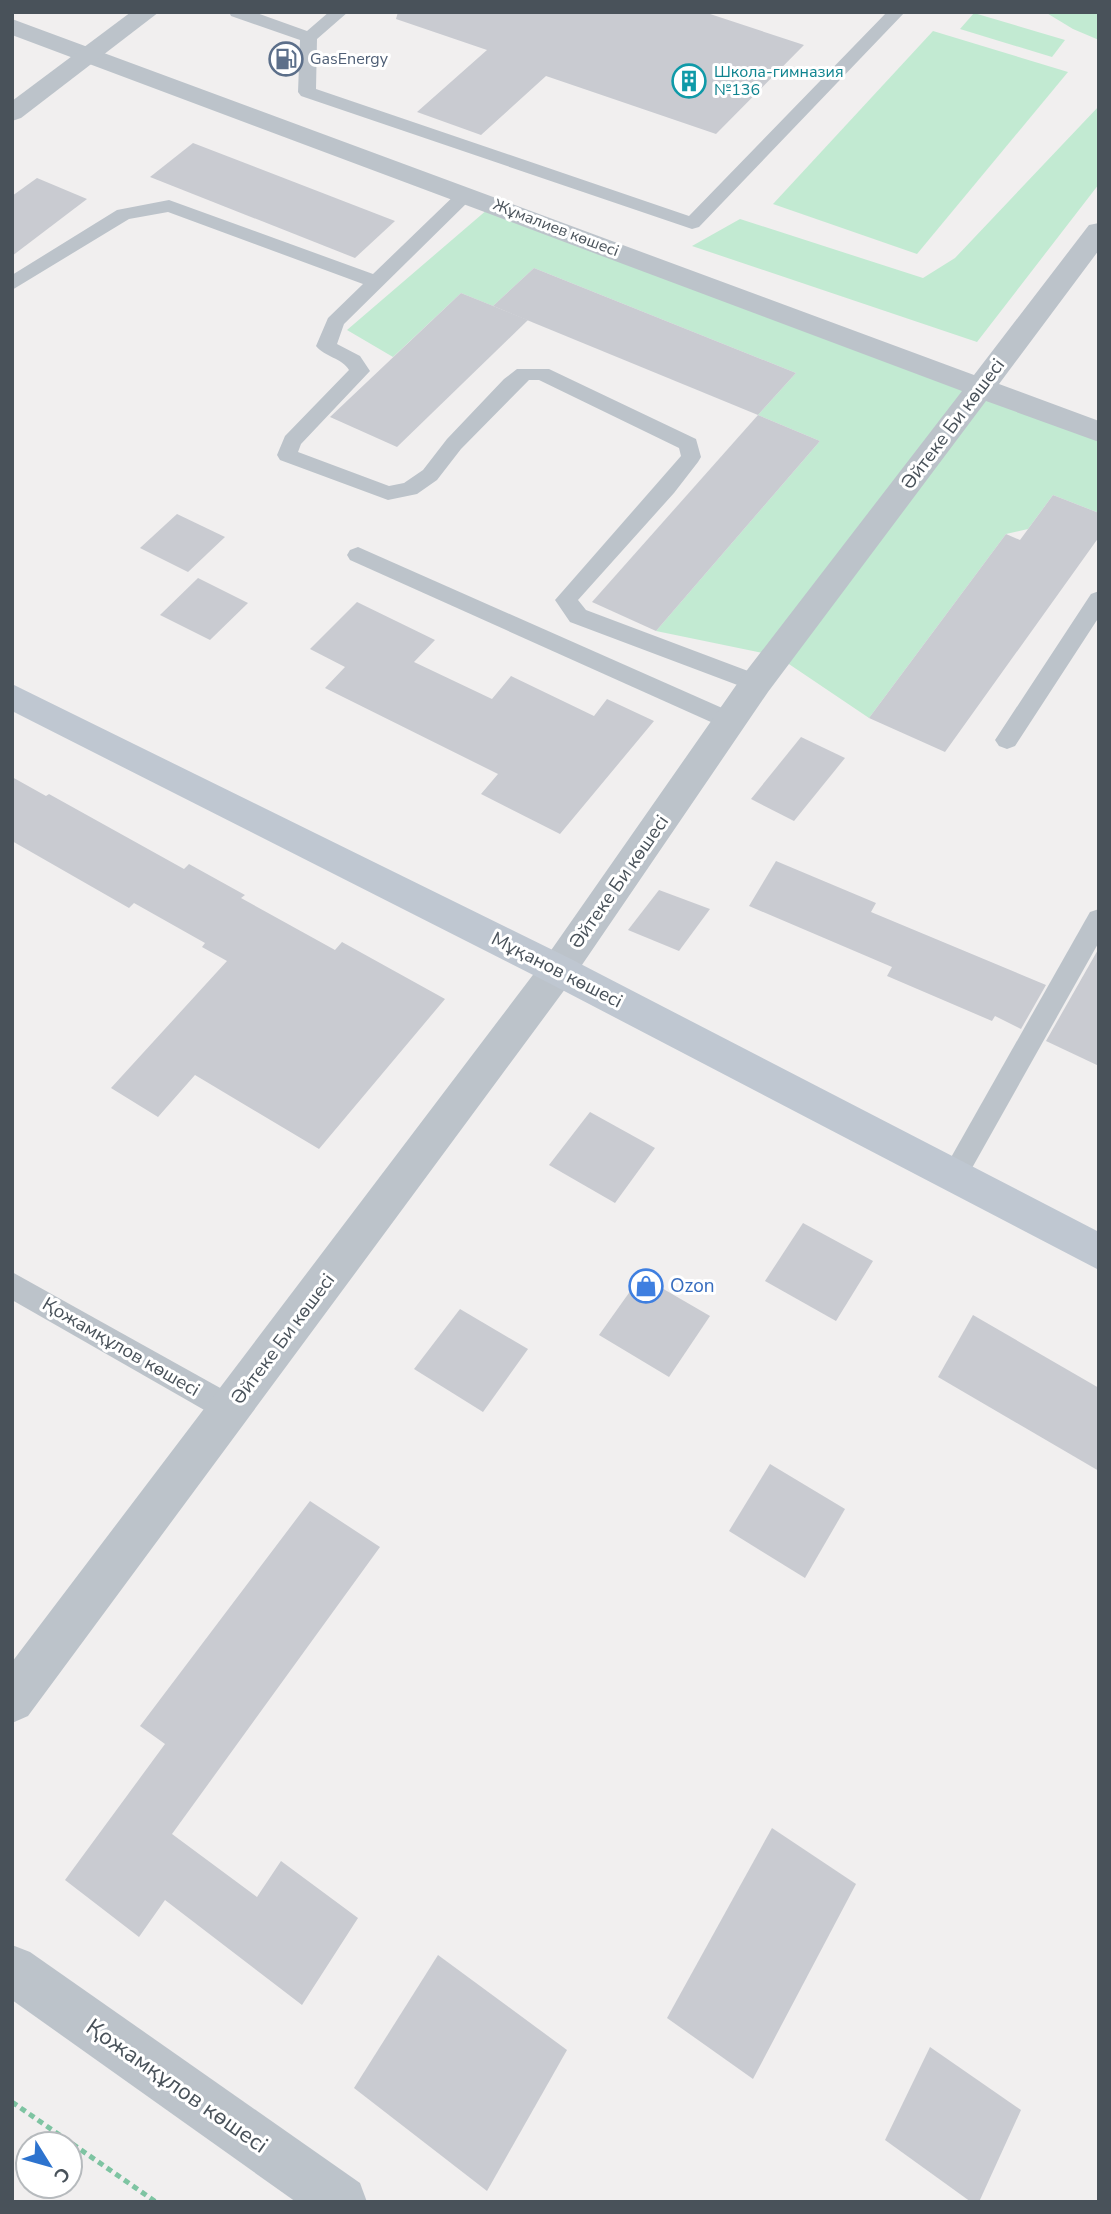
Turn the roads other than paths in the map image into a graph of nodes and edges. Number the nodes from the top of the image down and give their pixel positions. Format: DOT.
graph roads {
  1 [pos="147,12"];
  2 [pos="237,12"];
  3 [pos="340,12"];
  4 [pos="897,12"];
  5 [pos="12,26"];
  6 [pos="310,37"];
  7 [pos="89,56"];
  8 [pos="12,113"];
  9 [pos="466,194"];
  10 [pos="1099,231"];
  11 [pos="376,282"];
  12 [pos="12,284"];
  13 [pos="979,388"];
  14 [pos="1099,432"];
  15 [pos="358,555"];
  16 [pos="1099,599"];
  17 [pos="756,683"];
  18 [pos="12,696"];
  19 [pos="730,721"];
  20 [pos="1007,740"];
  21 [pos="1099,919"];
  22 [pos="558,970"];
  23 [pos="954,1176"];
  24 [pos="1099,1252"];
  25 [pos="12,1284"];
  26 [pos="230,1409"];
  27 [pos="14,1693"];
  28 [pos="12,1970"];
  29 [pos="341,2202"];
  1 -- 7 [label="street"];
  2 -- 6 [label="lane"];
  3 -- 6 [label="lane"];
  4 -- 6 [label="lane"];
  5 -- 7 [label="street, Жұмалиев көшесі"];
  7 -- 8 [label="street"];
  7 -- 9 [label="street, Жұмалиев көшесі"];
  9 -- 11 [label="lane"];
  9 -- 13 [label="street, Жұмалиев көшесі"];
  10 -- 13 [label="street, Әйтеке Би көшесі"];
  11 -- 12 [label="lane"];
  11 -- 17 [label="lane"];
  13 -- 14 [label="street, Жұмалиев көшесі"];
  13 -- 17 [label="street, Әйтеке Би көшесі"];
  15 -- 19 [label="lane"];
  16 -- 20 [label="lane"];
  17 -- 19 [label="street, Әйтеке Би көшесі"];
  18 -- 22 [label="main road, Мұқанов көшесі"];
  19 -- 22 [label="street, Әйтеке Би көшесі"];
  21 -- 23 [label="lane"];
  22 -- 23 [label="main road, Мұқанов көшесі"];
  22 -- 26 [label="street, Әйтеке Би көшесі"];
  23 -- 24 [label="main road, Мұқанов көшесі"];
  25 -- 26 [label="lane, Қожамқұлов көшесі"];
  26 -- 27 [label="street, Әйтеке Би көшесі"];
  28 -- 29 [label="street, Қожамқұлов көшесі"];
}
